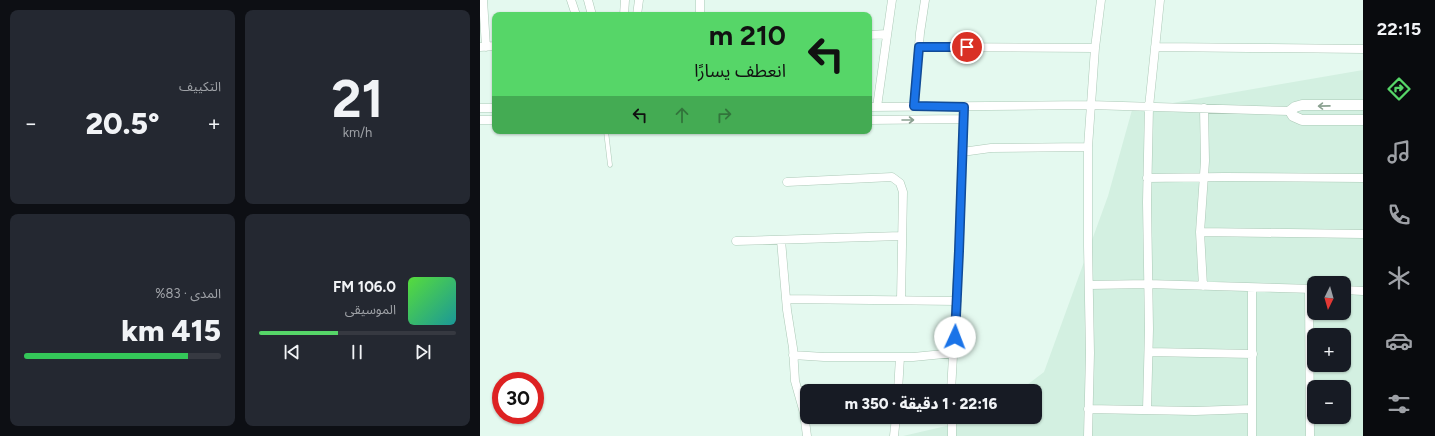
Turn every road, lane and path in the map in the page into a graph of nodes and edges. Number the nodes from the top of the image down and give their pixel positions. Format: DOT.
graph roads {
  1 [pos="483,0"];
  2 [pos="571,0"];
  3 [pos="588,0"];
  4 [pos="625,0"];
  5 [pos="638,0"];
  6 [pos="700,0"];
  7 [pos="892,0"];
  8 [pos="926,0"];
  9 [pos="1101,0"];
  10 [pos="1160,0"];
  11 [pos="575,12"];
  12 [pos="591,12"];
  13 [pos="624,12"];
  14 [pos="638,12"];
  15 [pos="700,12"];
  16 [pos="872,34"];
  17 [pos="887,34"];
  18 [pos="483,47"];
  19 [pos="919,47"];
  20 [pos="1095,48"];
  21 [pos="1155,48"];
  22 [pos="1363,49"];
  23 [pos="1090,105"];
  24 [pos="1363,105"];
  25 [pos="914,106"];
  26 [pos="873,107"];
  27 [pos="964,107"];
  28 [pos="1149,107"];
  29 [pos="480,108"];
  30 [pos="492,108"];
  31 [pos="1204,108"];
  32 [pos="1290,111"];
  33 [pos="963,119"];
  34 [pos="480,120"];
  35 [pos="492,120"];
  36 [pos="872,120"];
  37 [pos="1363,120"];
  38 [pos="606,134"];
  39 [pos="1088,147"];
  40 [pos="962,152"];
  41 [pos="610,165"];
  42 [pos="1147,178"];
  43 [pos="1204,178"];
  44 [pos="1363,178"];
  45 [pos="787,182"];
  46 [pos="1200,232"];
  47 [pos="1363,234"];
  48 [pos="901,236"];
  49 [pos="781,240"];
  50 [pos="736,241"];
  51 [pos="1148,284"];
  52 [pos="1088,285"];
  53 [pos="1203,286"];
  54 [pos="1252,288"];
  55 [pos="1307,289"];
  56 [pos="1351,290"];
  57 [pos="1363,291"];
  58 [pos="786,299"];
  59 [pos="901,300"];
  60 [pos="957,301"];
  61 [pos="1312,320"];
  62 [pos="1148,352"];
  63 [pos="954,353"];
  64 [pos="793,354"];
  65 [pos="1253,354"];
  66 [pos="900,357"];
  67 [pos="898,384"];
  68 [pos="952,384"];
  69 [pos="800,395"];
  70 [pos="1088,408"];
  71 [pos="1146,410"];
  72 [pos="1252,410"];
  73 [pos="806,424"];
  74 [pos="895,424"];
  75 [pos="952,424"];
  76 [pos="807,436"];
  77 [pos="894,436"];
  78 [pos="952,436"];
  79 [pos="1088,436"];
  80 [pos="1252,436"];
  81 [pos="1310,436"];
  1 -- 18 [label="street"];
  2 -- 11 [label="street"];
  3 -- 12 [label="street"];
  4 -- 13 [label="street"];
  5 -- 14 [label="street"];
  6 -- 15 [label="street"];
  7 -- 17 [label="street"];
  8 -- 19 [label="street"];
  9 -- 20 [label="street"];
  10 -- 21 [label="street"];
  16 -- 17 [label="street"];
  17 -- 26 [label="street"];
  19 -- 20 [label="street"];
  19 -- 25 [label="street"];
  20 -- 23 [label="street"];
  21 -- 22 [label="street"];
  21 -- 28 [label="street"];
  23 -- 27 [label="street"];
  23 -- 28 [label="street"];
  23 -- 39 [label="street"];
  24 -- 32 [label="street, one-way"];
  25 -- 26 [label="street"];
  25 -- 27 [label="street"];
  27 -- 33 [label="street"];
  28 -- 31 [label="street"];
  28 -- 42 [label="street"];
  29 -- 30 [label="street"];
  31 -- 32 [label="street"];
  31 -- 43 [label="street"];
  32 -- 37 [label="street"];
  36 -- 33 [label="street, one-way"];
  33 -- 40 [label="street"];
  34 -- 35 [label="street"];
  38 -- 41 [label="lane"];
  39 -- 40 [label="street"];
  39 -- 52 [label="street"];
  40 -- 60 [label="street"];
  42 -- 43 [label="street"];
  42 -- 51 [label="street"];
  43 -- 44 [label="street"];
  43 -- 46 [label="street"];
  45 -- 48 [label="street"];
  46 -- 47 [label="street"];
  46 -- 53 [label="street"];
  48 -- 49 [label="street"];
  48 -- 59 [label="street"];
  49 -- 50 [label="street"];
  49 -- 58 [label="street"];
  51 -- 52 [label="street"];
  51 -- 53 [label="street"];
  51 -- 62 [label="street"];
  52 -- 70 [label="street"];
  53 -- 54 [label="street"];
  54 -- 55 [label="street"];
  54 -- 65 [label="street"];
  56 -- 57 [label="street"];
  58 -- 59 [label="street"];
  58 -- 64 [label="street"];
  59 -- 60 [label="street"];
  60 -- 63 [label="street"];
  61 -- 81 [label="street"];
  62 -- 65 [label="street"];
  62 -- 71 [label="street"];
  63 -- 66 [label="street"];
  63 -- 68 [label="street"];
  64 -- 66 [label="street"];
  64 -- 69 [label="street"];
  65 -- 72 [label="street"];
  66 -- 67 [label="street"];
  70 -- 71 [label="street"];
  70 -- 79 [label="street"];
  71 -- 72 [label="street"];
  72 -- 80 [label="street"];
  73 -- 76 [label="street"];
  74 -- 77 [label="street"];
  75 -- 78 [label="street"];
}
